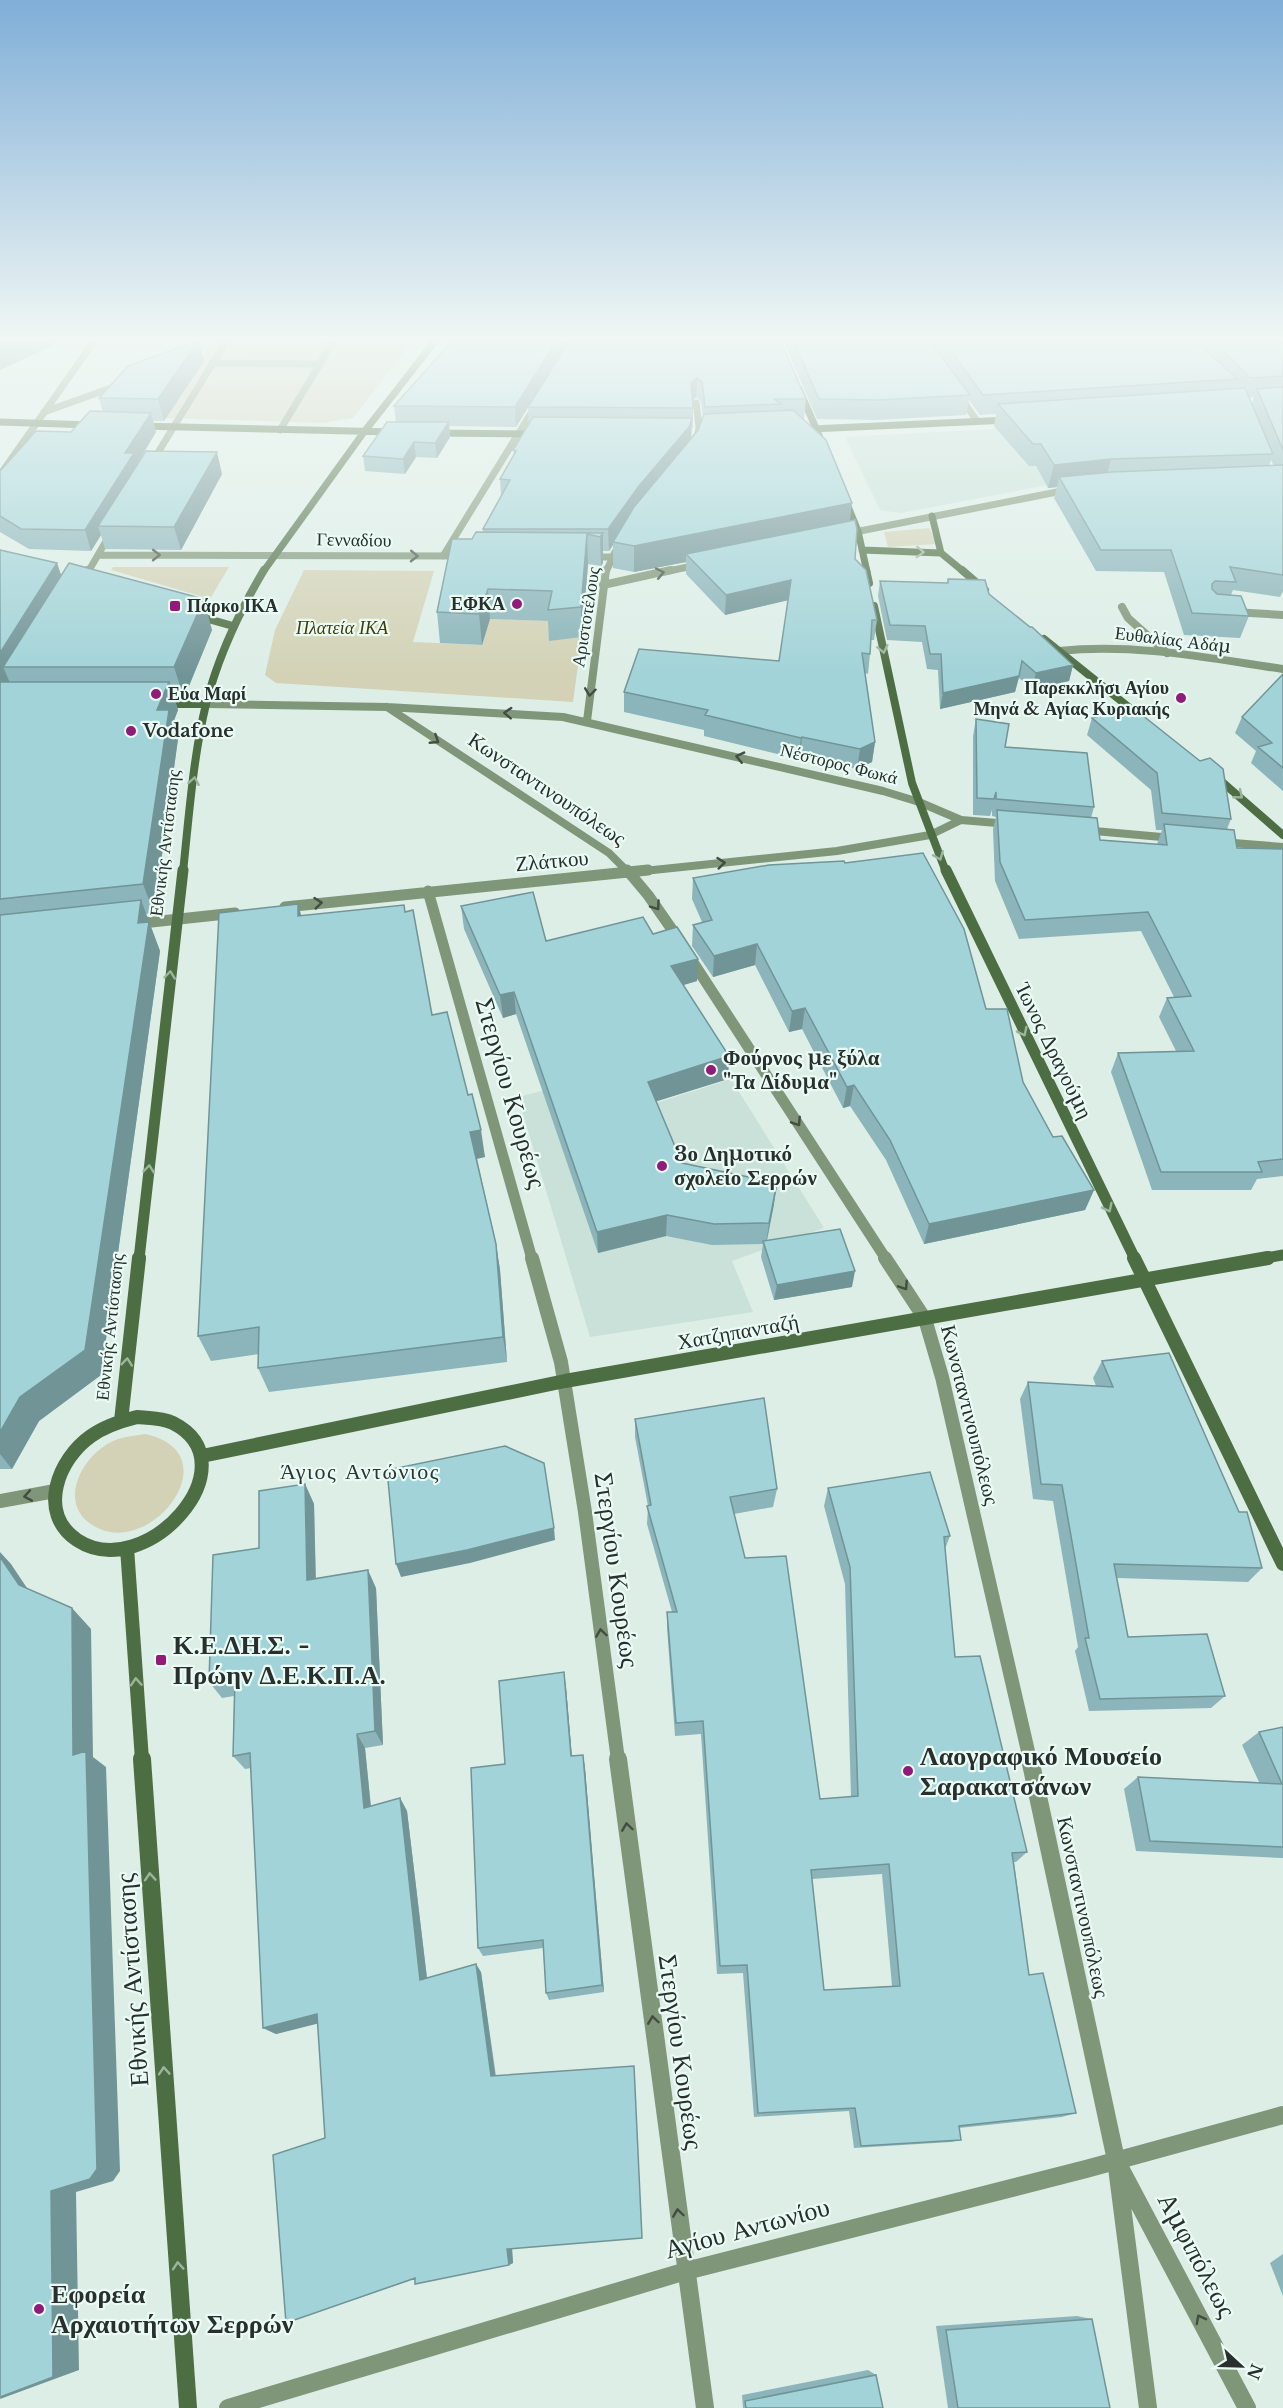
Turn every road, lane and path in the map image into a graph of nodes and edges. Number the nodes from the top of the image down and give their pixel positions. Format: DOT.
graph roads {
  1 [pos="16,452"];
  2 [pos="158,452"];
  3 [pos="349,452"];
  4 [pos="507,452"];
  5 [pos="826,452"];
  6 [pos="828,457"];
  7 [pos="0,475"];
  8 [pos="144,476"];
  9 [pos="1084,488"];
  10 [pos="843,494"];
  11 [pos="932,516"];
  12 [pos="115,525"];
  13 [pos="858,531"];
  14 [pos="835,536"];
  15 [pos="617,548"];
  16 [pos="862,550"];
  17 [pos="941,553"];
  18 [pos="98,555"];
  19 [pos="273,555"];
  20 [pos="443,556"];
  21 [pos="467,556"];
  22 [pos="575,557"];
  23 [pos="611,557"];
  24 [pos="707,563"];
  25 [pos="68,585"];
  26 [pos="603,585"];
  27 [pos="78,587"];
  28 [pos="88,589"];
  29 [pos="995,599"];
  30 [pos="1122,608"];
  31 [pos="1221,611"];
  32 [pos="180,612"];
  33 [pos="1283,615"];
  34 [pos="233,626"];
  35 [pos="1037,634"];
  36 [pos="1059,651"];
  37 [pos="1167,653"];
  38 [pos="1283,669"];
  39 [pos="147,704"];
  40 [pos="206,704"];
  41 [pos="387,707"];
  42 [pos="587,721"];
  43 [pos="1149,723"];
  44 [pos="1203,767"];
  45 [pos="919,802"];
  46 [pos="961,820"];
  47 [pos="1020,825"];
  48 [pos="1068,829"];
  49 [pos="930,835"];
  50 [pos="1283,835"];
  51 [pos="1188,839"];
  52 [pos="1211,841"];
  53 [pos="1283,847"];
  54 [pos="629,872"];
  55 [pos="428,891"];
  56 [pos="279,908"];
  57 [pos="245,911"];
  58 [pos="177,919"];
  59 [pos="118,925"];
  60 [pos="1283,1255"];
  61 [pos="1143,1280"];
  62 [pos="924,1319"];
  63 [pos="565,1381"];
  64 [pos="121,1420"];
  65 [pos="202,1456"];
  66 [pos="55,1491"];
  67 [pos="0,1501"];
  68 [pos="127,1548"];
  69 [pos="1283,1564"];
  70 [pos="1283,2115"];
  71 [pos="1116,2160"];
  72 [pos="686,2271"];
  73 [pos="188,2408"];
  74 [pos="228,2408"];
  75 [pos="705,2408"];
  76 [pos="1148,2408"];
  77 [pos="1247,2408"];
  1 -- 7 [label="street"];
  2 -- 8 [label="street"];
  3 -- 19 [label="main road, Εθνικής Αντίστασης"];
  4 -- 20 [label="street"];
  5 -- 6 [label="main road"];
  9 -- 11 [label="street"];
  10 -- 13 [label="main road, Ίωνος Δραγούμη"];
  11 -- 13 [label="street"];
  11 -- 17 [label="main road"];
  12 -- 18 [label="street"];
  13 -- 14 [label="street"];
  13 -- 16 [label="main road, Ίωνος Δραγούμη"];
  15 -- 23 [label="street, Αριστοτέλους"];
  16 -- 17 [label="main road, one-way"];
  16 -- 45 [label="main road, Ίωνος Δραγούμη, one-way"];
  17 -- 29 [label="main road"];
  18 -- 19 [label="street, Γενναδίου, one-way"];
  18 -- 27 [label="street"];
  19 -- 20 [label="street, Γενναδίου, one-way"];
  19 -- 34 [label="main road, Εθνικής Αντίστασης"];
  20 -- 21 [label="street, Γενναδίου"];
  22 -- 23 [label="street"];
  23 -- 26 [label="street, Αριστοτέλους"];
  26 -- 24 [label="street, one-way"];
  25 -- 27 [label="main road"];
  26 -- 42 [label="street, Αριστοτέλους, one-way"];
  27 -- 28 [label="main road"];
  30 -- 37 [label="street"];
  31 -- 33 [label="street"];
  32 -- 34 [label="main road"];
  34 -- 40 [label="main road, Εθνικής Αντίστασης"];
  35 -- 36 [label="main road"];
  36 -- 37 [label="street, Ευθαλίας Αδάμ"];
  36 -- 43 [label="main road"];
  37 -- 38 [label="street, Ευθαλίας Αδάμ"];
  39 -- 40 [label="main road"];
  40 -- 41 [label="street"];
  58 -- 40 [label="main road, Εθνικής Αντίστασης, one-way"];
  42 -- 41 [label="street, Νέστορος Φωκά, one-way"];
  41 -- 54 [label="street, Κωνσταντινουπόλεως, one-way"];
  45 -- 42 [label="street, Νέστορος Φωκά, one-way"];
  44 -- 50 [label="main road, one-way"];
  45 -- 46 [label="street, Νέστορος Φωκά"];
  45 -- 49 [label="main road, Ίωνος Δραγούμη"];
  46 -- 47 [label="street, Νέστορος Φωκά"];
  46 -- 49 [label="street, Ζλάτκου"];
  48 -- 51 [label="street"];
  54 -- 49 [label="street, Ζλάτκου, one-way"];
  49 -- 61 [label="main road, Ίωνος Δραγούμη, one-way"];
  52 -- 53 [label="street"];
  54 -- 55 [label="street, Ζλάτκου"];
  54 -- 62 [label="street, Κωνσταντινουπόλεως, one-way"];
  56 -- 55 [label="street, Ζλάτκου, one-way"];
  55 -- 63 [label="street, Στεργίου Κουρέως"];
  57 -- 58 [label="street"];
  58 -- 59 [label="street"];
  64 -- 58 [label="main road, Εθνικής Αντίστασης, one-way"];
  60 -- 61 [label="main road, Χατζηπανταζή"];
  61 -- 62 [label="main road, Χατζηπανταζή"];
  61 -- 69 [label="main road, Ίωνος Δραγούμη"];
  62 -- 63 [label="main road, Χατζηπανταζή"];
  62 -- 71 [label="street, Κωνσταντινουπόλεως"];
  63 -- 65 [label="main road, Χατζηπανταζή"];
  72 -- 63 [label="street, Στεργίου Κουρέως, one-way"];
  64 -- 65 [label="main road"];
  64 -- 66 [label="main road"];
  65 -- 68 [label="main road"];
  66 -- 67 [label="street, one-way"];
  66 -- 68 [label="main road"];
  73 -- 68 [label="main road, Εθνικής Αντίστασης, one-way"];
  70 -- 71 [label="street, Αγίου Αντωνίου"];
  71 -- 72 [label="street, Αγίου Αντωνίου"];
  71 -- 76 [label="street, Κωνσταντινουπόλεως"];
  77 -- 71 [label="street, Αμφιπόλεως, one-way"];
  72 -- 74 [label="street, Αγίου Αντωνίου"];
  72 -- 75 [label="street, Στεργίου Κουρέως"];
}
